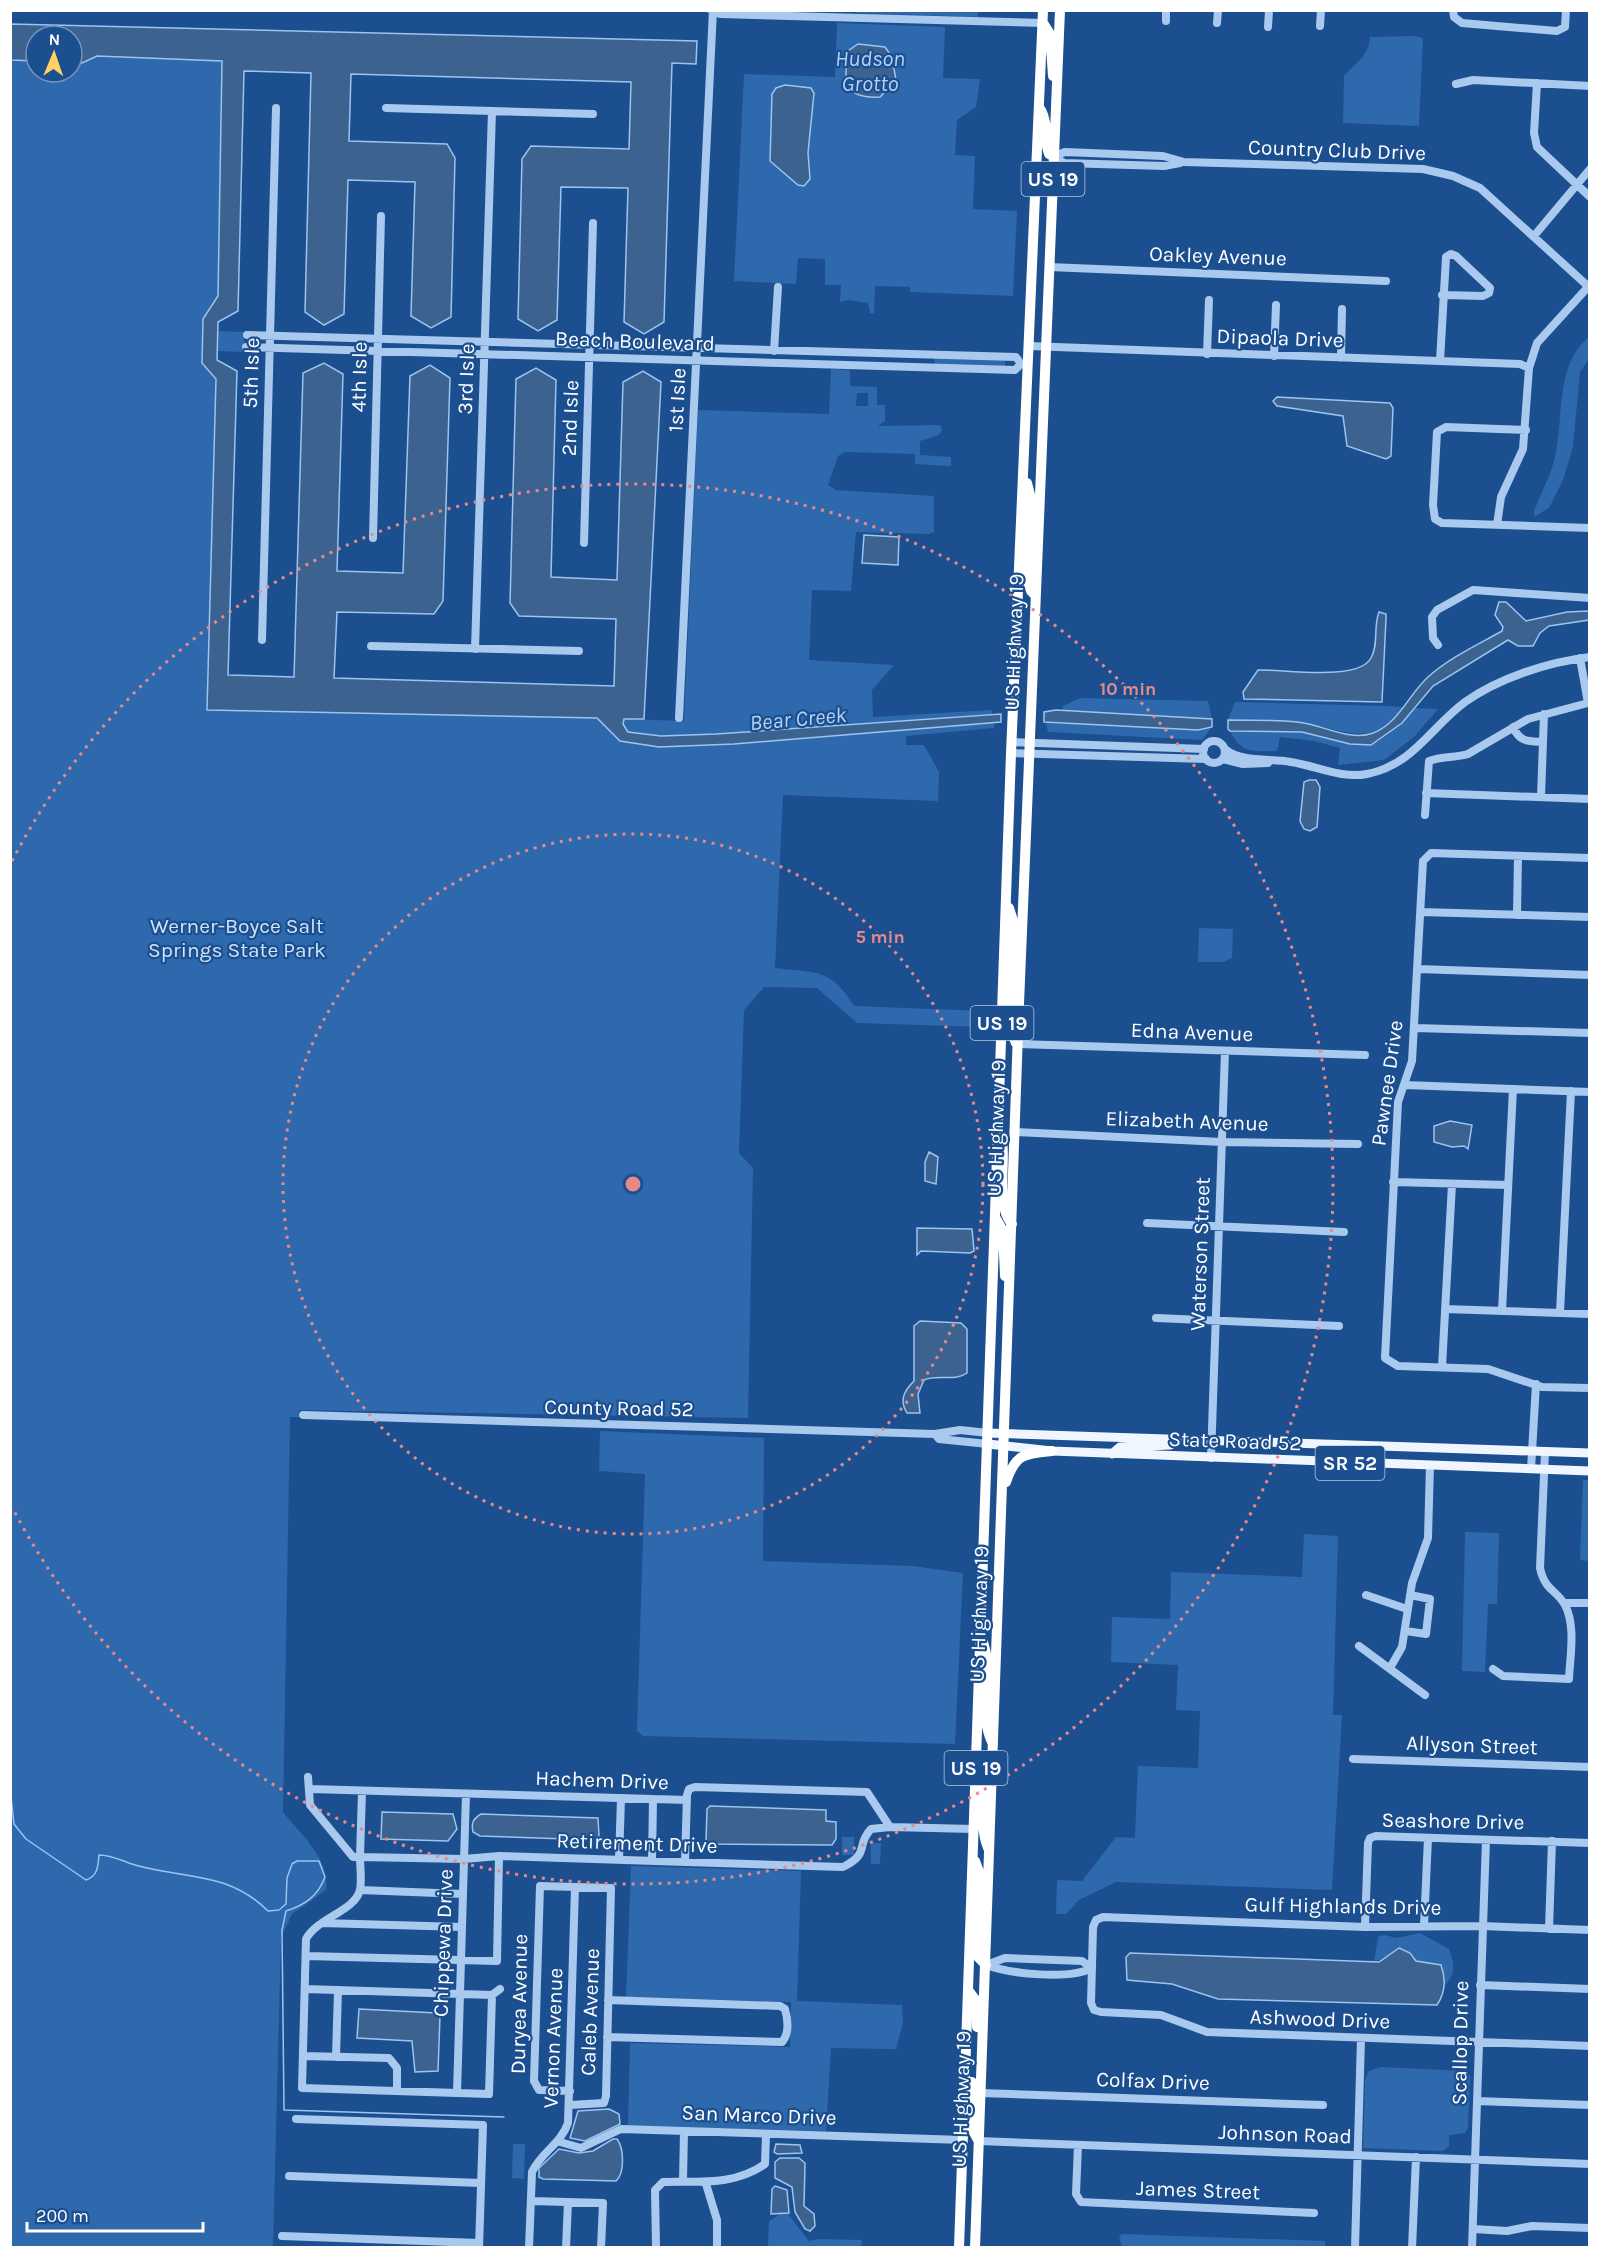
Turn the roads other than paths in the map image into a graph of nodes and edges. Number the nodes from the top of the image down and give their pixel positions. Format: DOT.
graph roads {
  1 [pos="1043,10"];
  2 [pos="1166,10"];
  3 [pos="1218,10"];
  4 [pos="1269,10"];
  5 [pos="1321,10"];
  6 [pos="1452,10"];
  7 [pos="1566,10"];
  8 [pos="712,11"];
  9 [pos="1058,12"];
  10 [pos="1166,21"];
  11 [pos="1043,23"];
  12 [pos="1217,23"];
  13 [pos="1320,26"];
  14 [pos="1268,27"];
  15 [pos="1537,83"];
  16 [pos="1456,84"];
  17 [pos="1590,86"];
  18 [pos="1056,97"];
  19 [pos="276,108"];
  20 [pos="386,108"];
  21 [pos="1039,108"];
  22 [pos="492,111"];
  23 [pos="594,114"];
  24 [pos="1105,154"];
  25 [pos="1128,155"];
  26 [pos="1054,156"];
  27 [pos="1184,162"];
  28 [pos="1105,164"];
  29 [pos="1128,165"];
  30 [pos="1590,169"];
  31 [pos="1578,186"];
  32 [pos="1590,197"];
  33 [pos="381,216"];
  34 [pos="593,223"];
  35 [pos="1534,236"];
  36 [pos="1049,267"];
  37 [pos="1386,282"];
  38 [pos="778,287"];
  39 [pos="1589,288"];
  40 [pos="1442,295"];
  41 [pos="1209,300"];
  42 [pos="1276,305"];
  43 [pos="1342,309"];
  44 [pos="247,335"];
  45 [pos="270,336"];
  46 [pos="378,339"];
  47 [pos="485,342"];
  48 [pos="590,345"];
  49 [pos="1029,346"];
  50 [pos="246,347"];
  51 [pos="1046,347"];
  52 [pos="270,348"];
  53 [pos="697,348"];
  54 [pos="378,351"];
  55 [pos="774,351"];
  56 [pos="814,352"];
  57 [pos="484,354"];
  58 [pos="1207,354"];
  59 [pos="929,356"];
  60 [pos="1274,356"];
  61 [pos="590,357"];
  62 [pos="1341,358"];
  63 [pos="696,360"];
  64 [pos="1440,361"];
  65 [pos="814,364"];
  66 [pos="1024,364"];
  67 [pos="929,367"];
  68 [pos="1529,368"];
  69 [pos="1526,430"];
  70 [pos="1024,465"];
  71 [pos="1497,525"];
  72 [pos="1590,528"];
  73 [pos="373,538"];
  74 [pos="584,543"];
  75 [pos="1035,595"];
  76 [pos="1590,598"];
  77 [pos="262,640"];
  78 [pos="1438,645"];
  79 [pos="371,646"];
  80 [pos="475,649"];
  81 [pos="579,651"];
  82 [pos="1590,657"];
  83 [pos="1580,658"];
  84 [pos="1589,703"];
  85 [pos="1544,714"];
  86 [pos="679,718"];
  87 [pos="1513,727"];
  88 [pos="1029,742"];
  89 [pos="1542,742"];
  90 [pos="1012,747"];
  91 [pos="1204,749"];
  92 [pos="1225,749"];
  93 [pos="1029,754"];
  94 [pos="1206,759"];
  95 [pos="1223,759"];
  96 [pos="1290,762"];
  97 [pos="1426,793"];
  98 [pos="1541,797"];
  99 [pos="1590,799"];
  100 [pos="1425,815"];
  101 [pos="1518,856"];
  102 [pos="1590,858"];
  103 [pos="1007,902"];
  104 [pos="1421,912"];
  105 [pos="1517,915"];
  106 [pos="1590,917"];
  107 [pos="1418,969"];
  108 [pos="1590,975"];
  109 [pos="1415,1028"];
  110 [pos="1590,1033"];
  111 [pos="1018,1044"];
  112 [pos="1225,1051"];
  113 [pos="1365,1055"];
  114 [pos="1405,1086"];
  115 [pos="1514,1089"];
  116 [pos="1571,1091"];
  117 [pos="1590,1092"];
  118 [pos="999,1120"];
  119 [pos="1015,1132"];
  120 [pos="1222,1142"];
  121 [pos="1358,1144"];
  122 [pos="1393,1182"];
  123 [pos="1452,1184"];
  124 [pos="1508,1185"];
  125 [pos="995,1217"];
  126 [pos="1147,1223"];
  127 [pos="1012,1224"];
  128 [pos="1220,1227"];
  129 [pos="1344,1232"];
  130 [pos="1010,1287"];
  131 [pos="1445,1309"];
  132 [pos="1503,1311"];
  133 [pos="1560,1312"];
  134 [pos="1590,1314"];
  135 [pos="1156,1318"];
  136 [pos="1215,1322"];
  137 [pos="1339,1326"];
  138 [pos="1442,1367"];
  139 [pos="1536,1384"];
  140 [pos="1590,1388"];
  141 [pos="303,1415"];
  142 [pos="1005,1434"];
  143 [pos="988,1438"];
  144 [pos="1187,1440"];
  145 [pos="1212,1441"];
  146 [pos="1004,1446"];
  147 [pos="1052,1451"];
  148 [pos="1532,1452"];
  149 [pos="1545,1452"];
  150 [pos="1590,1453"];
  151 [pos="1112,1454"];
  152 [pos="1211,1458"];
  153 [pos="1430,1465"];
  154 [pos="1531,1469"];
  155 [pos="1544,1469"];
  156 [pos="1590,1471"];
  157 [pos="1002,1493"];
  158 [pos="1366,1595"];
  159 [pos="1410,1595"];
  160 [pos="1564,1603"];
  161 [pos="1590,1604"];
  162 [pos="1407,1609"];
  163 [pos="1406,1631"];
  164 [pos="981,1637"];
  165 [pos="1359,1646"];
  166 [pos="1390,1668"];
  167 [pos="1493,1669"];
  168 [pos="1425,1695"];
  169 [pos="994,1745"];
  170 [pos="977,1753"];
  171 [pos="1353,1759"];
  172 [pos="1590,1767"];
  173 [pos="308,1777"];
  174 [pos="310,1790"];
  175 [pos="362,1791"];
  176 [pos="466,1794"];
  177 [pos="621,1798"];
  178 [pos="653,1799"];
  179 [pos="687,1800"];
  180 [pos="890,1827"];
  181 [pos="973,1829"];
  182 [pos="1428,1838"];
  183 [pos="1486,1840"];
  184 [pos="1552,1841"];
  185 [pos="1590,1843"];
  186 [pos="990,1854"];
  187 [pos="973,1855"];
  188 [pos="499,1856"];
  189 [pos="360,1857"];
  190 [pos="464,1859"];
  191 [pos="619,1860"];
  192 [pos="652,1861"];
  193 [pos="685,1862"];
  194 [pos="575,1887"];
  195 [pos="360,1890"];
  196 [pos="463,1894"];
  197 [pos="1096,1920"];
  198 [pos="321,1923"];
  199 [pos="1424,1926"];
  200 [pos="1482,1926"];
  201 [pos="462,1927"];
  202 [pos="1365,1927"];
  203 [pos="1549,1929"];
  204 [pos="1590,1930"];
  205 [pos="306,1956"];
  206 [pos="461,1960"];
  207 [pos="986,1965"];
  208 [pos="1092,1968"];
  209 [pos="1480,1985"];
  210 [pos="305,1989"];
  211 [pos="500,1989"];
  212 [pos="1590,1989"];
  213 [pos="338,1990"];
  214 [pos="968,1990"];
  215 [pos="460,1994"];
  216 [pos="492,1995"];
  217 [pos="608,2000"];
  218 [pos="607,2037"];
  219 [pos="1361,2038"];
  220 [pos="1478,2042"];
  221 [pos="1590,2046"];
  222 [pos="303,2056"];
  223 [pos="336,2056"];
  224 [pos="982,2059"];
  225 [pos="965,2066"];
  226 [pos="397,2091"];
  227 [pos="570,2091"];
  228 [pos="457,2093"];
  229 [pos="981,2093"];
  230 [pos="1477,2101"];
  231 [pos="1590,2104"];
  232 [pos="570,2105"];
  233 [pos="1323,2105"];
  234 [pos="297,2119"];
  235 [pos="684,2131"];
  236 [pos="766,2134"];
  237 [pos="963,2140"];
  238 [pos="979,2141"];
  239 [pos="560,2142"];
  240 [pos="1078,2145"];
  241 [pos="1357,2155"];
  242 [pos="1416,2157"];
  243 [pos="1475,2160"];
  244 [pos="1590,2164"];
  245 [pos="289,2176"];
  246 [pos="683,2181"];
  247 [pos="481,2182"];
  248 [pos="706,2184"];
  249 [pos="531,2201"];
  250 [pos="568,2202"];
  251 [pos="1314,2213"];
  252 [pos="1590,2228"];
  253 [pos="1473,2229"];
  254 [pos="282,2236"];
  255 [pos="479,2245"];
  256 [pos="529,2247"];
  257 [pos="566,2247"];
  258 [pos="601,2247"];
  259 [pos="656,2247"];
  260 [pos="717,2247"];
  261 [pos="959,2247"];
  262 [pos="970,2247"];
  263 [pos="975,2247"];
  264 [pos="1354,2247"];
  265 [pos="1412,2247"];
  266 [pos="1472,2247"];
  1 -- 11 [label="highway, US Highway 19 / US 19"];
  2 -- 10 [label="street"];
  3 -- 12 [label="street"];
  4 -- 14 [label="street"];
  5 -- 13 [label="street"];
  6 -- 7 [label="street"];
  8 -- 11 [label="street"];
  8 -- 53 [label="street, 1st Isle"];
  9 -- 18 [label="highway, US Highway 19 / US 19"];
  11 -- 18 [label="highway"];
  11 -- 21 [label="highway, US Highway 19 / US 19"];
  15 -- 16 [label="street"];
  15 -- 17 [label="street"];
  15 -- 31 [label="street"];
  18 -- 26 [label="highway, US Highway 19 / US 19"];
  19 -- 45 [label="street, 5th Isle"];
  20 -- 22 [label="street"];
  21 -- 26 [label="highway"];
  21 -- 49 [label="highway, US Highway 19 / US 19"];
  22 -- 23 [label="street"];
  22 -- 47 [label="street, 3rd Isle"];
  24 -- 25 [label="street, Country Club Drive"];
  24 -- 26 [label="street, Country Club Drive"];
  24 -- 28 [label="street"];
  25 -- 27 [label="street, Country Club Drive"];
  25 -- 29 [label="street"];
  26 -- 28 [label="street, Country Club Drive"];
  26 -- 36 [label="highway, US Highway 19 / US 19"];
  27 -- 29 [label="street, Country Club Drive"];
  27 -- 35 [label="street, Country Club Drive"];
  28 -- 29 [label="street, Country Club Drive"];
  30 -- 31 [label="street"];
  31 -- 32 [label="street"];
  31 -- 35 [label="street"];
  33 -- 46 [label="street, 4th Isle"];
  34 -- 48 [label="street, 2nd Isle"];
  35 -- 39 [label="street, Country Club Drive"];
  36 -- 37 [label="street, Oakley Avenue"];
  36 -- 51 [label="highway, US Highway 19 / US 19"];
  38 -- 55 [label="street"];
  39 -- 68 [label="street"];
  40 -- 40 [label="street"];
  40 -- 64 [label="street"];
  41 -- 58 [label="street"];
  42 -- 60 [label="street"];
  43 -- 62 [label="street"];
  44 -- 45 [label="street, Beach Boulevard"];
  45 -- 46 [label="street, Beach Boulevard"];
  45 -- 52 [label="street, 5th Isle"];
  46 -- 47 [label="street, Beach Boulevard"];
  46 -- 54 [label="street, 4th Isle"];
  47 -- 48 [label="street, Beach Boulevard"];
  47 -- 57 [label="street, 3rd Isle"];
  48 -- 53 [label="street, Beach Boulevard"];
  48 -- 61 [label="street, 2nd Isle"];
  49 -- 51 [label="street, Dipaola Drive"];
  49 -- 66 [label="highway, US Highway 19 / US 19"];
  50 -- 52 [label="street, Beach Boulevard"];
  51 -- 58 [label="street, Dipaola Drive"];
  51 -- 75 [label="highway, US Highway 19 / US 19"];
  52 -- 54 [label="street, Beach Boulevard"];
  52 -- 77 [label="street, 5th Isle"];
  53 -- 55 [label="street, Beach Boulevard"];
  53 -- 63 [label="street, 1st Isle"];
  54 -- 57 [label="street, Beach Boulevard"];
  54 -- 73 [label="street, 4th Isle"];
  55 -- 56 [label="street, Beach Boulevard"];
  56 -- 59 [label="street, Beach Boulevard"];
  56 -- 65 [label="street"];
  57 -- 61 [label="street, Beach Boulevard"];
  57 -- 80 [label="street, 3rd Isle"];
  58 -- 60 [label="street, Dipaola Drive"];
  59 -- 66 [label="street, Beach Boulevard"];
  59 -- 67 [label="street"];
  60 -- 62 [label="street, Dipaola Drive"];
  61 -- 63 [label="street, Beach Boulevard"];
  61 -- 74 [label="street, 2nd Isle"];
  62 -- 64 [label="street, Dipaola Drive"];
  63 -- 65 [label="street, Beach Boulevard"];
  63 -- 86 [label="street, 1st Isle"];
  64 -- 68 [label="street, Dipaola Drive"];
  65 -- 67 [label="street, Beach Boulevard"];
  66 -- 67 [label="street, Beach Boulevard"];
  66 -- 70 [label="highway, US Highway 19 / US 19"];
  68 -- 69 [label="street"];
  69 -- 71 [label="street"];
  69 -- 71 [label="street"];
  70 -- 75 [label="highway"];
  70 -- 90 [label="highway, US Highway 19 / US 19"];
  71 -- 72 [label="street"];
  75 -- 88 [label="highway, US Highway 19 / US 19"];
  76 -- 78 [label="street"];
  79 -- 80 [label="street"];
  80 -- 81 [label="street"];
  82 -- 83 [label="street"];
  83 -- 84 [label="street"];
  83 -- 96 [label="street"];
  84 -- 85 [label="street"];
  85 -- 87 [label="street"];
  85 -- 89 [label="street"];
  87 -- 89 [label="street"];
  87 -- 97 [label="street"];
  88 -- 90 [label="street"];
  88 -- 91 [label="street"];
  88 -- 93 [label="highway, US Highway 19 / US 19"];
  89 -- 98 [label="street"];
  90 -- 93 [label="street"];
  90 -- 103 [label="highway, US Highway 19 / US 19"];
  91 -- 92 [label="street"];
  91 -- 94 [label="street"];
  92 -- 95 [label="street"];
  92 -- 96 [label="street"];
  93 -- 94 [label="street"];
  93 -- 111 [label="highway, US Highway 19 / US 19"];
  94 -- 95 [label="street"];
  95 -- 96 [label="street"];
  97 -- 98 [label="street"];
  97 -- 100 [label="street"];
  98 -- 99 [label="street"];
  101 -- 102 [label="street"];
  101 -- 104 [label="street, Pawnee Drive"];
  101 -- 105 [label="street"];
  103 -- 111 [label="highway"];
  103 -- 118 [label="highway, US Highway 19 / US 19"];
  104 -- 105 [label="street"];
  104 -- 107 [label="street, Pawnee Drive"];
  105 -- 106 [label="street"];
  107 -- 108 [label="street"];
  107 -- 109 [label="street, Pawnee Drive"];
  109 -- 110 [label="street"];
  109 -- 114 [label="street, Pawnee Drive"];
  111 -- 112 [label="street, Edna Avenue"];
  111 -- 119 [label="highway, US Highway 19 / US 19"];
  112 -- 113 [label="street, Edna Avenue"];
  112 -- 120 [label="street, Waterson Street"];
  114 -- 115 [label="street"];
  114 -- 122 [label="street, Pawnee Drive"];
  115 -- 116 [label="street"];
  115 -- 124 [label="street"];
  116 -- 117 [label="street"];
  116 -- 133 [label="street"];
  118 -- 125 [label="highway, US Highway 19 / US 19"];
  118 -- 127 [label="highway"];
  119 -- 120 [label="street, Elizabeth Avenue"];
  119 -- 127 [label="highway, US Highway 19 / US 19"];
  120 -- 121 [label="street, Elizabeth Avenue"];
  120 -- 128 [label="street, Waterson Street"];
  122 -- 123 [label="street"];
  122 -- 138 [label="street, Pawnee Drive"];
  123 -- 124 [label="street"];
  123 -- 131 [label="street"];
  124 -- 132 [label="street"];
  125 -- 130 [label="highway"];
  125 -- 143 [label="highway, US Highway 19 / US 19"];
  126 -- 128 [label="street"];
  127 -- 130 [label="highway, US Highway 19 / US 19"];
  128 -- 129 [label="street"];
  128 -- 136 [label="street, Waterson Street"];
  130 -- 142 [label="highway, US Highway 19 / US 19"];
  131 -- 132 [label="street"];
  131 -- 138 [label="street"];
  132 -- 133 [label="street"];
  133 -- 134 [label="street"];
  135 -- 136 [label="street"];
  136 -- 137 [label="street"];
  136 -- 145 [label="street, Waterson Street"];
  138 -- 139 [label="street"];
  139 -- 140 [label="street"];
  139 -- 148 [label="street"];
  141 -- 143 [label="street, County Road 52"];
  142 -- 143 [label="main road, State Road 52 / SR 52"];
  142 -- 144 [label="main road, State Road 52 / SR 52"];
  142 -- 146 [label="highway, US Highway 19 / US 19"];
  143 -- 146 [label="main road, State Road 52 / SR 52"];
  143 -- 164 [label="highway, US Highway 19 / US 19"];
  144 -- 145 [label="main road, State Road 52 / SR 52"];
  144 -- 151 [label="main road"];
  145 -- 148 [label="main road, State Road 52 / SR 52"];
  145 -- 152 [label="street, Waterson Street"];
  146 -- 147 [label="main road, State Road 52 / SR 52"];
  146 -- 157 [label="highway, US Highway 19 / US 19"];
  147 -- 151 [label="main road, State Road 52 / SR 52"];
  147 -- 157 [label="highway"];
  148 -- 149 [label="main road, State Road 52 / SR 52"];
  148 -- 154 [label="street"];
  149 -- 150 [label="main road, State Road 52 / SR 52"];
  149 -- 155 [label="street"];
  151 -- 152 [label="main road, State Road 52 / SR 52"];
  152 -- 153 [label="main road, State Road 52 / SR 52"];
  153 -- 154 [label="main road, State Road 52 / SR 52"];
  153 -- 159 [label="street"];
  154 -- 155 [label="main road, State Road 52 / SR 52"];
  155 -- 156 [label="main road, State Road 52 / SR 52"];
  155 -- 160 [label="street"];
  157 -- 169 [label="highway, US Highway 19 / US 19"];
  158 -- 162 [label="street"];
  159 -- 162 [label="street"];
  159 -- 163 [label="street"];
  160 -- 161 [label="street"];
  160 -- 167 [label="street"];
  162 -- 163 [label="street"];
  163 -- 166 [label="street"];
  164 -- 169 [label="highway"];
  164 -- 170 [label="highway, US Highway 19 / US 19"];
  165 -- 166 [label="street"];
  166 -- 168 [label="street"];
  169 -- 186 [label="highway, US Highway 19 / US 19"];
  170 -- 181 [label="highway, US Highway 19 / US 19"];
  170 -- 186 [label="highway"];
  171 -- 172 [label="street, Allyson Street"];
  173 -- 174 [label="street"];
  174 -- 175 [label="street, Hachem Drive"];
  174 -- 189 [label="street"];
  175 -- 176 [label="street, Hachem Drive"];
  175 -- 189 [label="street"];
  176 -- 177 [label="street, Hachem Drive"];
  176 -- 190 [label="street, Chippewa Drive"];
  177 -- 178 [label="street, Hachem Drive"];
  177 -- 191 [label="street"];
  178 -- 179 [label="street, Hachem Drive"];
  178 -- 192 [label="street"];
  179 -- 180 [label="street, Hachem Drive"];
  179 -- 193 [label="street"];
  180 -- 181 [label="street"];
  180 -- 193 [label="street, Retirement Drive"];
  181 -- 187 [label="highway, US Highway 19 / US 19"];
  182 -- 183 [label="street, Seashore Drive"];
  182 -- 199 [label="street"];
  182 -- 202 [label="street, Seashore Drive"];
  183 -- 184 [label="street, Seashore Drive"];
  183 -- 200 [label="street, Scallop Drive"];
  184 -- 185 [label="street, Seashore Drive"];
  184 -- 203 [label="street"];
  186 -- 207 [label="highway, US Highway 19 / US 19"];
  187 -- 207 [label="highway"];
  187 -- 214 [label="highway, US Highway 19 / US 19"];
  188 -- 190 [label="street, Retirement Drive"];
  188 -- 191 [label="street, Retirement Drive"];
  188 -- 206 [label="street"];
  189 -- 190 [label="street, Retirement Drive"];
  189 -- 195 [label="street"];
  190 -- 196 [label="street, Chippewa Drive"];
  191 -- 192 [label="street, Retirement Drive"];
  192 -- 193 [label="street, Retirement Drive"];
  194 -- 217 [label="street, Caleb Avenue"];
  194 -- 227 [label="street, Vernon Avenue"];
  194 -- 227 [label="street, Duryea Avenue"];
  195 -- 196 [label="street"];
  195 -- 198 [label="street"];
  196 -- 201 [label="street, Chippewa Drive"];
  197 -- 202 [label="street, Gulf Highlands Drive"];
  197 -- 208 [label="street, Ashwood Drive"];
  198 -- 201 [label="street"];
  198 -- 205 [label="street"];
  199 -- 200 [label="street, Gulf Highlands Drive"];
  199 -- 202 [label="street, Gulf Highlands Drive"];
  200 -- 203 [label="street, Gulf Highlands Drive"];
  200 -- 209 [label="street, Scallop Drive"];
  201 -- 206 [label="street, Chippewa Drive"];
  203 -- 204 [label="street, Gulf Highlands Drive"];
  205 -- 206 [label="street"];
  205 -- 210 [label="street"];
  206 -- 215 [label="street, Chippewa Drive"];
  207 -- 208 [label="street"];
  207 -- 208 [label="street"];
  207 -- 224 [label="highway, US Highway 19 / US 19"];
  208 -- 219 [label="street, Ashwood Drive"];
  209 -- 212 [label="street"];
  209 -- 220 [label="street, Scallop Drive"];
  210 -- 213 [label="street"];
  210 -- 222 [label="street"];
  211 -- 216 [label="street"];
  213 -- 215 [label="street"];
  213 -- 223 [label="street"];
  214 -- 224 [label="highway"];
  214 -- 225 [label="highway, US Highway 19 / US 19"];
  215 -- 216 [label="street"];
  215 -- 228 [label="street, Chippewa Drive"];
  216 -- 228 [label="street"];
  217 -- 218 [label="street, Caleb Avenue"];
  217 -- 218 [label="street"];
  218 -- 232 [label="street, Caleb Avenue"];
  219 -- 220 [label="street, Ashwood Drive"];
  219 -- 241 [label="street"];
  220 -- 221 [label="street, Ashwood Drive"];
  220 -- 230 [label="street, Scallop Drive"];
  222 -- 223 [label="street"];
  222 -- 226 [label="street"];
  223 -- 226 [label="street"];
  224 -- 229 [label="highway, US Highway 19 / US 19"];
  225 -- 237 [label="highway, US Highway 19 / US 19"];
  225 -- 238 [label="highway"];
  226 -- 228 [label="street"];
  227 -- 232 [label="street, Vernon Avenue"];
  229 -- 233 [label="street, Colfax Drive"];
  229 -- 238 [label="highway, US Highway 19 / US 19"];
  230 -- 231 [label="street"];
  230 -- 243 [label="street, Scallop Drive"];
  232 -- 239 [label="street, Vernon Avenue"];
  234 -- 247 [label="street"];
  235 -- 236 [label="street, San Marco Drive"];
  235 -- 239 [label="street, San Marco Drive"];
  235 -- 246 [label="street"];
  236 -- 237 [label="street, San Marco Drive"];
  236 -- 248 [label="street"];
  237 -- 261 [label="highway, US Highway 19 / US 19"];
  237 -- 262 [label="highway"];
  238 -- 240 [label="street, Johnson Road"];
  238 -- 263 [label="highway, US Highway 19 / US 19"];
  239 -- 249 [label="street"];
  240 -- 241 [label="street, Johnson Road"];
  240 -- 251 [label="street, James Street"];
  241 -- 242 [label="street, Johnson Road"];
  241 -- 264 [label="street"];
  242 -- 243 [label="street, Johnson Road"];
  242 -- 265 [label="street"];
  243 -- 244 [label="street, Johnson Road"];
  243 -- 253 [label="street, Scallop Drive"];
  245 -- 247 [label="street"];
  246 -- 248 [label="street"];
  246 -- 259 [label="street"];
  247 -- 255 [label="street"];
  248 -- 260 [label="street"];
  249 -- 250 [label="street"];
  249 -- 256 [label="street"];
  250 -- 257 [label="street"];
  250 -- 258 [label="street"];
  252 -- 253 [label="street"];
  253 -- 266 [label="street, Scallop Drive"];
  254 -- 255 [label="street"];
}
